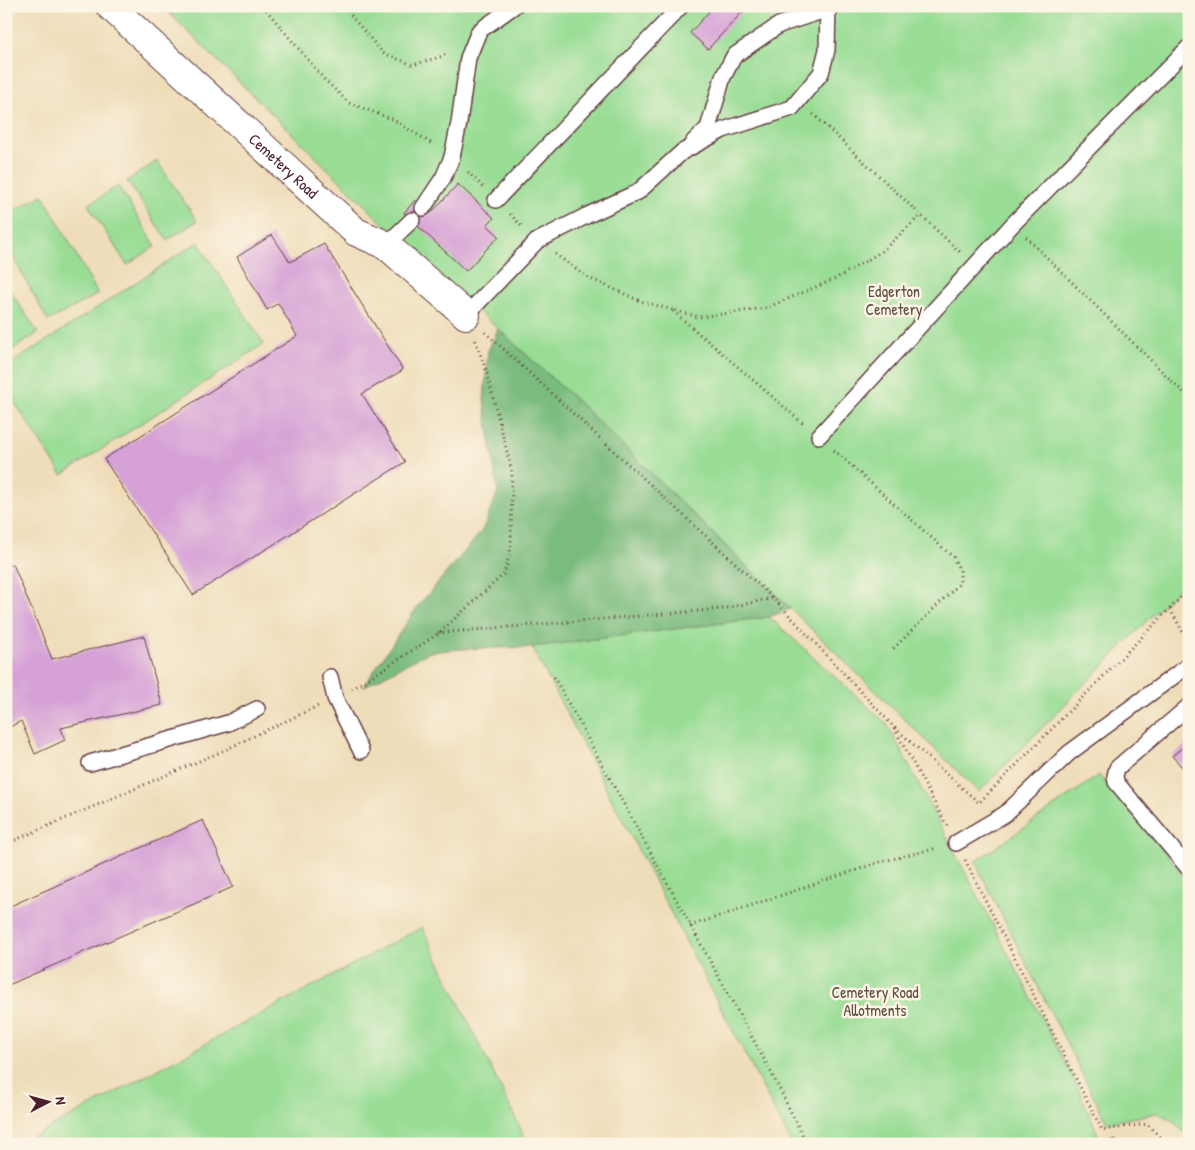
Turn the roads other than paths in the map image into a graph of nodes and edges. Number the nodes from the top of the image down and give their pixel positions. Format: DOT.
graph roads {
  1 [pos="110,6"];
  2 [pos="514,6"];
  3 [pos="681,6"];
  4 [pos="828,8"];
  5 [pos="1189,47"];
  6 [pos="682,152"];
  7 [pos="496,200"];
  8 [pos="423,208"];
  9 [pos="412,220"];
  10 [pos="386,245"];
  11 [pos="466,315"];
  12 [pos="819,436"];
  13 [pos="1189,665"];
  14 [pos="330,677"];
  15 [pos="1189,706"];
  16 [pos="257,709"];
  17 [pos="361,751"];
  18 [pos="90,763"];
  19 [pos="956,842"];
  20 [pos="1189,869"];
  1 -- 10 [label="street, Cemetery Road"];
  2 -- 8 [label="lane"];
  3 -- 7 [label="lane"];
  4 -- 6 [label="lane"];
  4 -- 6 [label="lane"];
  5 -- 12 [label="lane"];
  6 -- 11 [label="lane"];
  9 -- 10 [label="lane"];
  10 -- 11 [label="street, Cemetery Road"];
  13 -- 19 [label="lane"];
  14 -- 17 [label="lane"];
  15 -- 20 [label="lane"];
  16 -- 18 [label="lane"];
}
